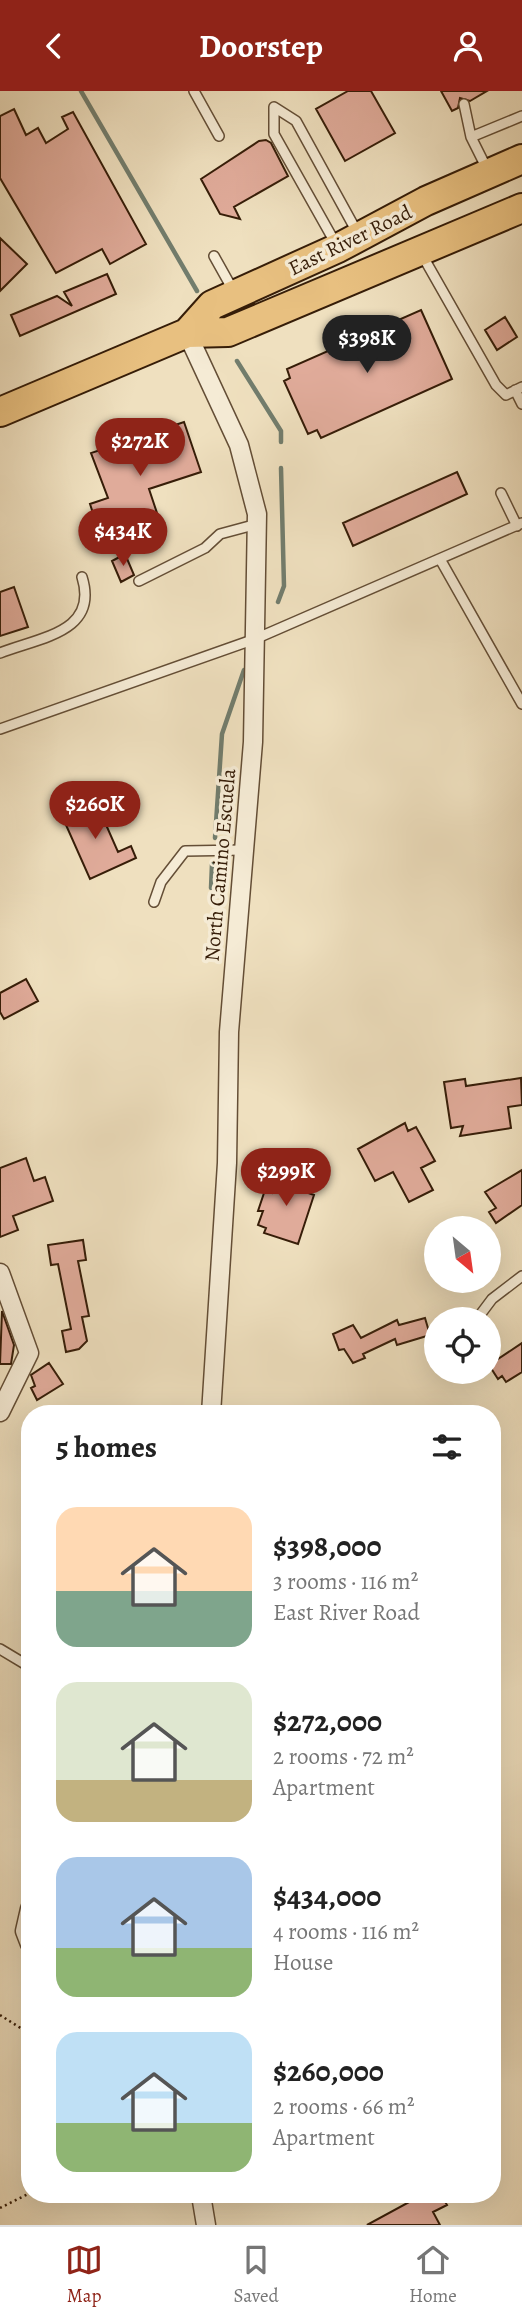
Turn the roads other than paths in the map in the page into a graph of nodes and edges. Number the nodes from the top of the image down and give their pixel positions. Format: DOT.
graph roads {
  1 [pos="194,91"];
  2 [pos="464,104"];
  3 [pos="522,116"];
  4 [pos="219,136"];
  5 [pos="471,137"];
  6 [pos="522,159"];
  7 [pos="488,173"];
  8 [pos="522,208"];
  9 [pos="349,242"];
  10 [pos="421,251"];
  11 [pos="214,256"];
  12 [pos="236,294"];
  13 [pos="187,333"];
  14 [pos="519,388"];
  15 [pos="522,404"];
  16 [pos="0,412"];
  17 [pos="501,493"];
  18 [pos="257,524"];
  19 [pos="520,524"];
  20 [pos="440,559"];
  21 [pos="82,577"];
  22 [pos="139,581"];
  23 [pos="255,639"];
  24 [pos="0,653"];
  25 [pos="522,704"];
  26 [pos="0,729"];
  27 [pos="244,850"];
  28 [pos="154,902"];
  29 [pos="0,1273"];
  30 [pos="522,1276"];
  31 [pos="486,1307"];
  32 [pos="212,1405"];
  33 [pos="0,1412"];
  34 [pos="0,1649"];
  35 [pos="21,1662"];
  36 [pos="202,2203"];
  37 [pos="206,2225"];
  1 -- 4 [label="lane"];
  2 -- 5 [label="lane"];
  3 -- 5 [label="lane"];
  5 -- 7 [label="lane"];
  6 -- 7 [label="main road, East River Road"];
  7 -- 9 [label="main road, East River Road"];
  8 -- 10 [label="main road, East River Road"];
  9 -- 9 [label="lane"];
  9 -- 12 [label="main road, East River Road"];
  10 -- 13 [label="main road, East River Road"];
  10 -- 14 [label="lane"];
  11 -- 12 [label="lane"];
  12 -- 13 [label="main road, East River Road"];
  13 -- 16 [label="main road, East River Road"];
  13 -- 18 [label="street, North Camino Escuela"];
  14 -- 15 [label="lane"];
  17 -- 19 [label="lane"];
  18 -- 22 [label="lane"];
  18 -- 23 [label="street, North Camino Escuela"];
  19 -- 20 [label="lane"];
  20 -- 23 [label="lane"];
  20 -- 25 [label="lane"];
  21 -- 24 [label="lane"];
  23 -- 26 [label="lane"];
  23 -- 27 [label="street, North Camino Escuela"];
  27 -- 28 [label="lane"];
  27 -- 32 [label="street, North Camino Escuela"];
  29 -- 33 [label="street"];
  30 -- 31 [label="lane"];
  34 -- 35 [label="lane"];
  36 -- 37 [label="street"];
}
